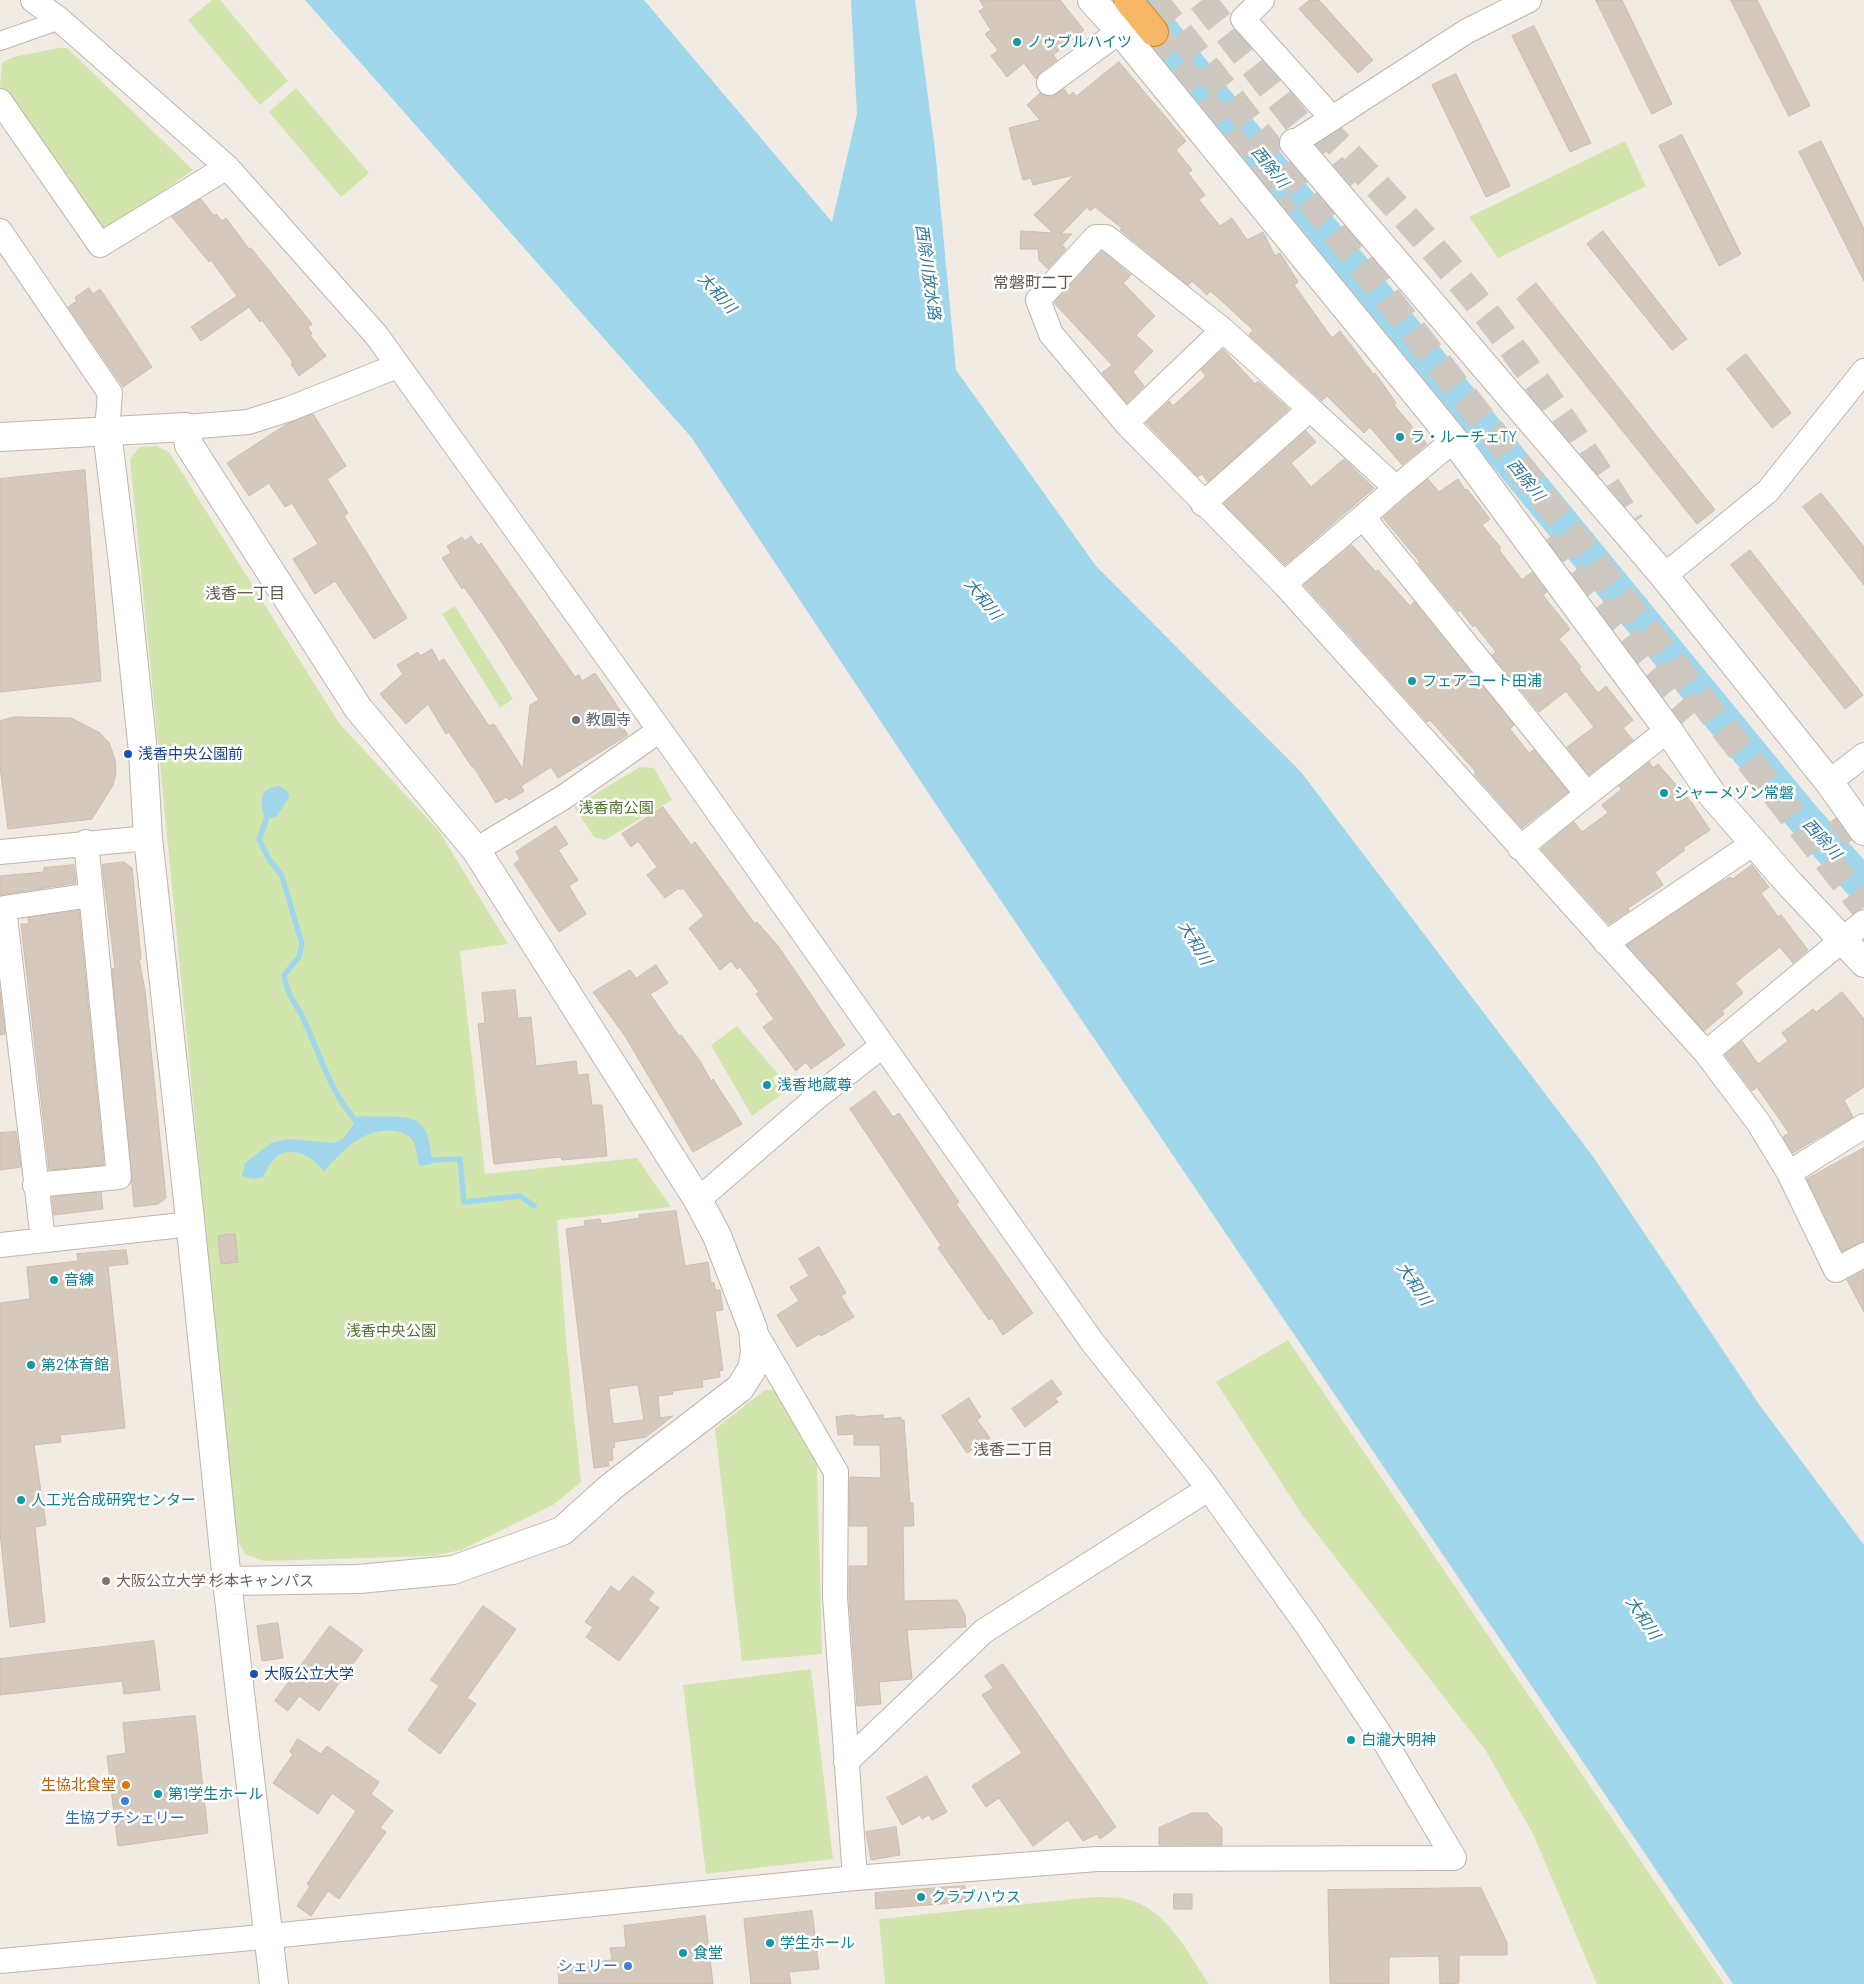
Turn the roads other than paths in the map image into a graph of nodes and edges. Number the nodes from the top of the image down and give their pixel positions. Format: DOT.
graph roads {
  1 [pos="33,0"];
  2 [pos="1092,0"];
  3 [pos="1128,0"];
  4 [pos="1262,0"];
  5 [pos="1529,0"];
  6 [pos="60,20"];
  7 [pos="1120,31"];
  8 [pos="1154,32"];
  9 [pos="0,41"];
  10 [pos="1049,83"];
  11 [pos="0,102"];
  12 [pos="1332,118"];
  13 [pos="1294,143"];
  14 [pos="227,167"];
  15 [pos="0,231"];
  16 [pos="1223,330"];
  17 [pos="397,366"];
  18 [pos="1864,371"];
  19 [pos="1310,409"];
  20 [pos="1126,423"];
  21 [pos="186,427"];
  22 [pos="107,431"];
  23 [pos="0,437"];
  24 [pos="1454,440"];
  25 [pos="1396,488"];
  26 [pos="1203,504"];
  27 [pos="1363,517"];
  28 [pos="1664,576"];
  29 [pos="1284,584"];
  30 [pos="660,730"];
  31 [pos="1668,730"];
  32 [pos="1864,755"];
  33 [pos="1829,782"];
  34 [pos="1587,794"];
  35 [pos="1864,832"];
  36 [pos="148,838"];
  37 [pos="86,842"];
  38 [pos="1754,843"];
  39 [pos="1520,848"];
  40 [pos="476,850"];
  41 [pos="0,852"];
  42 [pos="91,895"];
  43 [pos="1864,922"];
  44 [pos="1844,941"];
  45 [pos="1606,943"];
  46 [pos="1864,963"];
  47 [pos="882,1046"];
  48 [pos="1706,1053"];
  49 [pos="1864,1126"];
  50 [pos="1790,1173"];
  51 [pos="35,1185"];
  52 [pos="698,1200"];
  53 [pos="190,1224"];
  54 [pos="43,1240"];
  55 [pos="0,1244"];
  56 [pos="1864,1255"];
  57 [pos="753,1329"];
  58 [pos="1208,1489"];
  59 [pos="227,1581"];
  60 [pos="846,1762"];
  61 [pos="855,1878"];
  62 [pos="268,1936"];
  63 [pos="0,1960"];
  64 [pos="274,1984"];
  1 -- 6 [label="street"];
  2 -- 7 [label="street"];
  3 -- 8 [label="highway"];
  4 -- 12 [label="street"];
  5 -- 12 [label="street"];
  6 -- 9 [label="street"];
  6 -- 14 [label="street"];
  7 -- 10 [label="street"];
  7 -- 24 [label="street"];
  11 -- 14 [label="street"];
  12 -- 13 [label="street"];
  13 -- 28 [label="street"];
  14 -- 17 [label="street"];
  15 -- 22 [label="street"];
  16 -- 19 [label="street"];
  16 -- 20 [label="street"];
  16 -- 20 [label="street"];
  17 -- 21 [label="street"];
  17 -- 30 [label="street"];
  18 -- 28 [label="street"];
  19 -- 25 [label="street"];
  19 -- 26 [label="street"];
  20 -- 26 [label="street"];
  21 -- 22 [label="street"];
  21 -- 40 [label="street"];
  22 -- 23 [label="street"];
  22 -- 36 [label="street"];
  24 -- 25 [label="street"];
  24 -- 31 [label="street"];
  25 -- 27 [label="street"];
  26 -- 29 [label="street"];
  27 -- 29 [label="street"];
  27 -- 34 [label="street"];
  28 -- 33 [label="street"];
  29 -- 39 [label="street"];
  30 -- 40 [label="street"];
  30 -- 47 [label="street"];
  31 -- 34 [label="street"];
  31 -- 38 [label="street"];
  32 -- 33 [label="street"];
  33 -- 35 [label="street"];
  34 -- 39 [label="street"];
  36 -- 37 [label="street"];
  36 -- 53 [label="street"];
  37 -- 41 [label="street"];
  37 -- 42 [label="street"];
  38 -- 44 [label="street"];
  38 -- 45 [label="street"];
  39 -- 45 [label="street"];
  40 -- 52 [label="street"];
  42 -- 51 [label="street"];
  42 -- 51 [label="street"];
  43 -- 44 [label="street"];
  44 -- 46 [label="street"];
  44 -- 48 [label="street"];
  45 -- 48 [label="street"];
  47 -- 52 [label="street"];
  47 -- 58 [label="street"];
  48 -- 50 [label="street"];
  49 -- 50 [label="street"];
  50 -- 56 [label="street"];
  51 -- 54 [label="street"];
  52 -- 57 [label="street"];
  53 -- 54 [label="street"];
  53 -- 59 [label="street"];
  54 -- 55 [label="street"];
  57 -- 59 [label="street"];
  57 -- 60 [label="street"];
  58 -- 60 [label="street"];
  58 -- 61 [label="street"];
  59 -- 62 [label="street"];
  60 -- 61 [label="street"];
  61 -- 62 [label="street"];
  62 -- 63 [label="street"];
  62 -- 64 [label="street"];
}
